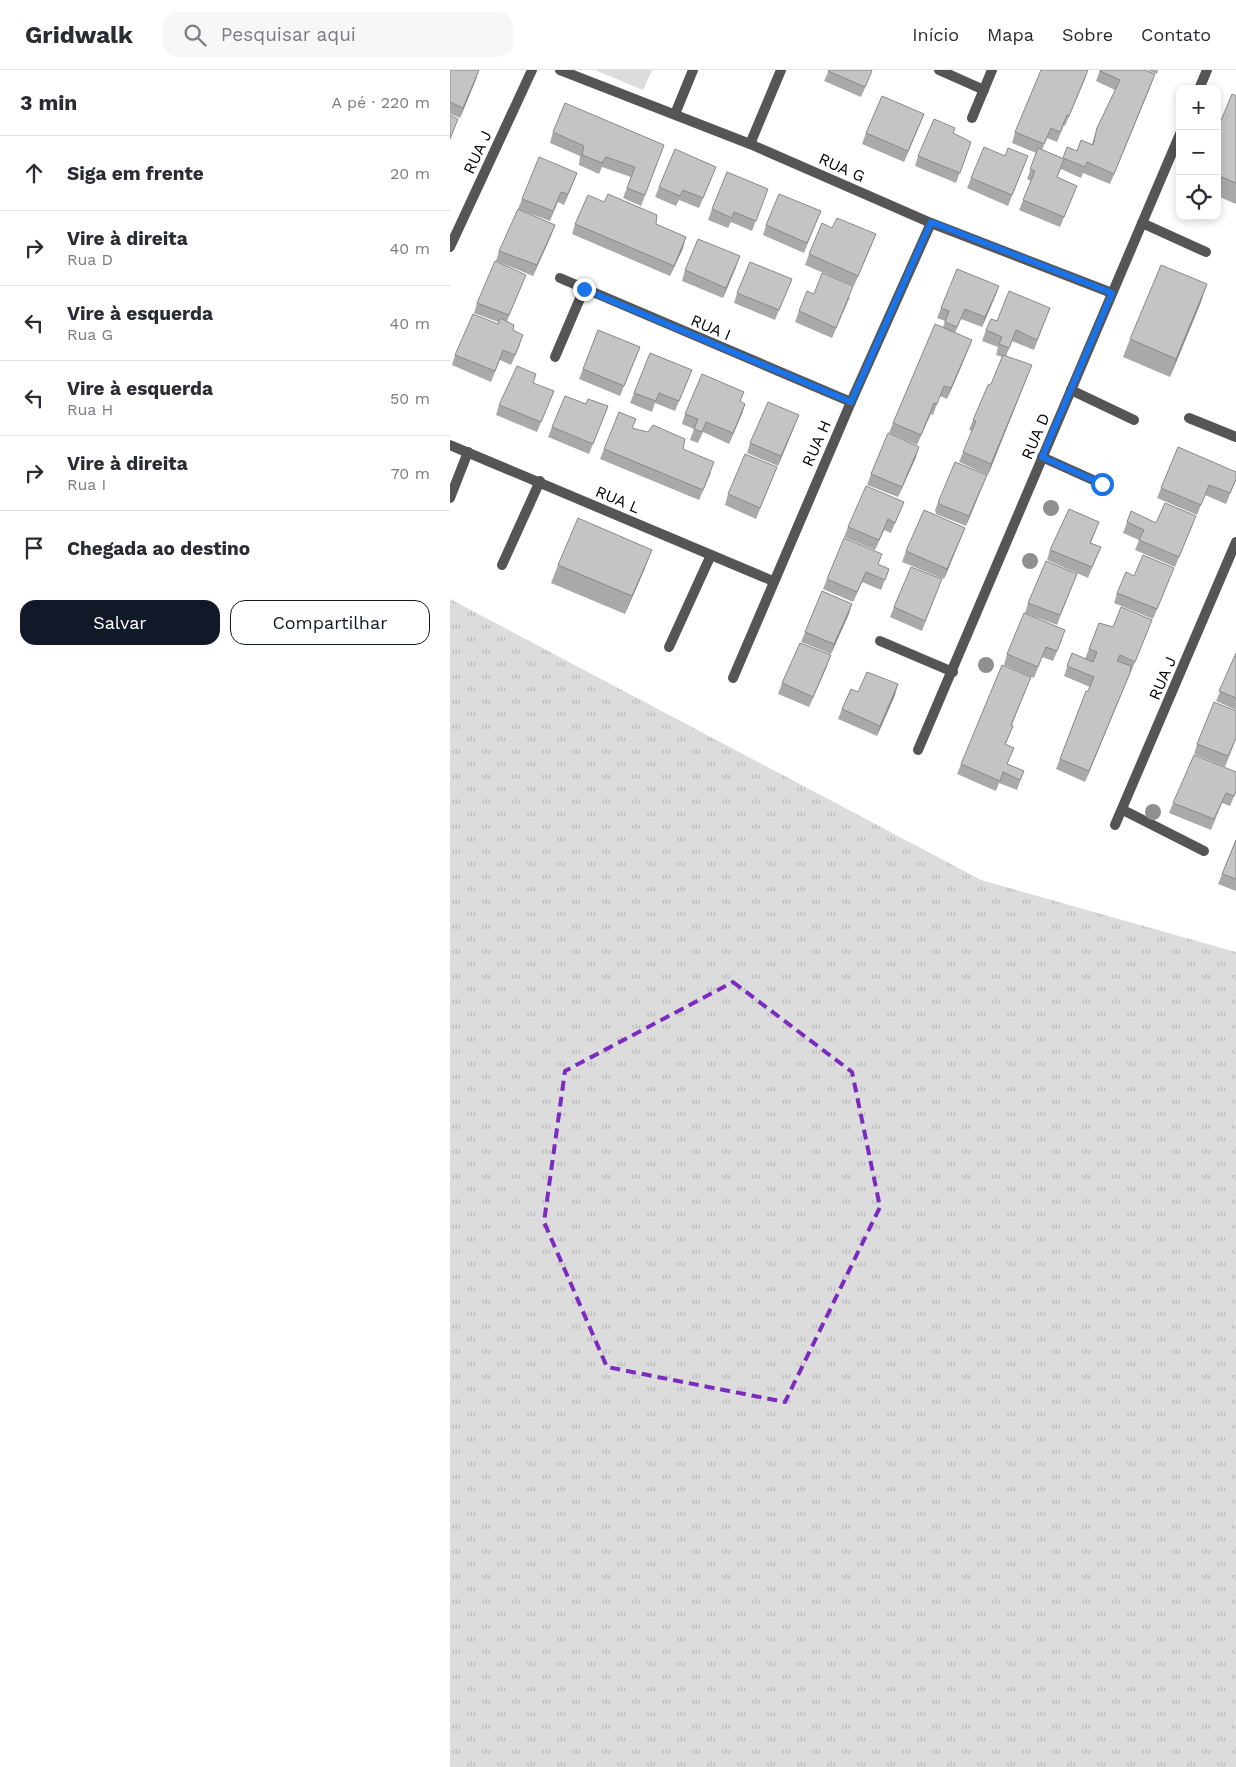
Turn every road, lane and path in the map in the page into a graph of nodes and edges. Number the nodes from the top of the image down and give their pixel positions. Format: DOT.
graph roads {
  1 [pos="532,70"];
  2 [pos="560,70"];
  3 [pos="693,70"];
  4 [pos="780,70"];
  5 [pos="939,70"];
  6 [pos="992,70"];
  7 [pos="1207,70"];
  8 [pos="1201,85"];
  9 [pos="984,90"];
  10 [pos="674,114"];
  11 [pos="972,118"];
  12 [pos="1176,143"];
  13 [pos="750,144"];
  14 [pos="931,222"];
  15 [pos="1142,222"];
  16 [pos="452,234"];
  17 [pos="450,247"];
  18 [pos="1206,252"];
  19 [pos="560,278"];
  20 [pos="584,289"];
  21 [pos="1112,293"];
  22 [pos="555,357"];
  23 [pos="1071,390"];
  24 [pos="851,402"];
  25 [pos="1190,418"];
  26 [pos="1134,420"];
  27 [pos="1236,437"];
  28 [pos="450,445"];
  29 [pos="468,452"];
  30 [pos="1042,457"];
  31 [pos="540,481"];
  32 [pos="1102,484"];
  33 [pos="450,498"];
  34 [pos="1235,547"];
  35 [pos="711,555"];
  36 [pos="502,564"];
  37 [pos="773,581"];
  38 [pos="880,641"];
  39 [pos="669,647"];
  40 [pos="953,672"];
  41 [pos="733,678"];
  42 [pos="918,750"];
  43 [pos="1122,810"];
  44 [pos="1115,825"];
  45 [pos="1204,851"];
  1 -- 16 [label="street, RUA J"];
  2 -- 10 [label="street, RUA G"];
  3 -- 10 [label="street"];
  4 -- 13 [label="street"];
  5 -- 9 [label="street"];
  6 -- 9 [label="street"];
  7 -- 8 [label="street"];
  9 -- 11 [label="street"];
  10 -- 13 [label="street, RUA G"];
  12 -- 15 [label="street, RUA D"];
  13 -- 14 [label="street, RUA G"];
  14 -- 21 [label="street, RUA G"];
  14 -- 24 [label="street, RUA H"];
  15 -- 18 [label="street"];
  15 -- 21 [label="street, RUA D"];
  16 -- 17 [label="street, RUA J"];
  19 -- 20 [label="street, RUA I"];
  20 -- 22 [label="street"];
  20 -- 24 [label="street, RUA I"];
  21 -- 23 [label="street, RUA D"];
  23 -- 26 [label="street"];
  23 -- 30 [label="street, RUA D"];
  24 -- 37 [label="street, RUA H"];
  25 -- 27 [label="street"];
  28 -- 29 [label="street, RUA L"];
  29 -- 31 [label="street, RUA L"];
  29 -- 33 [label="street"];
  30 -- 32 [label="street"];
  30 -- 40 [label="street, RUA D"];
  31 -- 35 [label="street, RUA L"];
  31 -- 36 [label="street"];
  34 -- 43 [label="street, RUA J"];
  35 -- 37 [label="street, RUA L"];
  35 -- 39 [label="street"];
  37 -- 41 [label="street, RUA H"];
  38 -- 40 [label="street"];
  40 -- 42 [label="street, RUA D"];
  43 -- 44 [label="street, RUA J"];
  43 -- 45 [label="street"];
}
